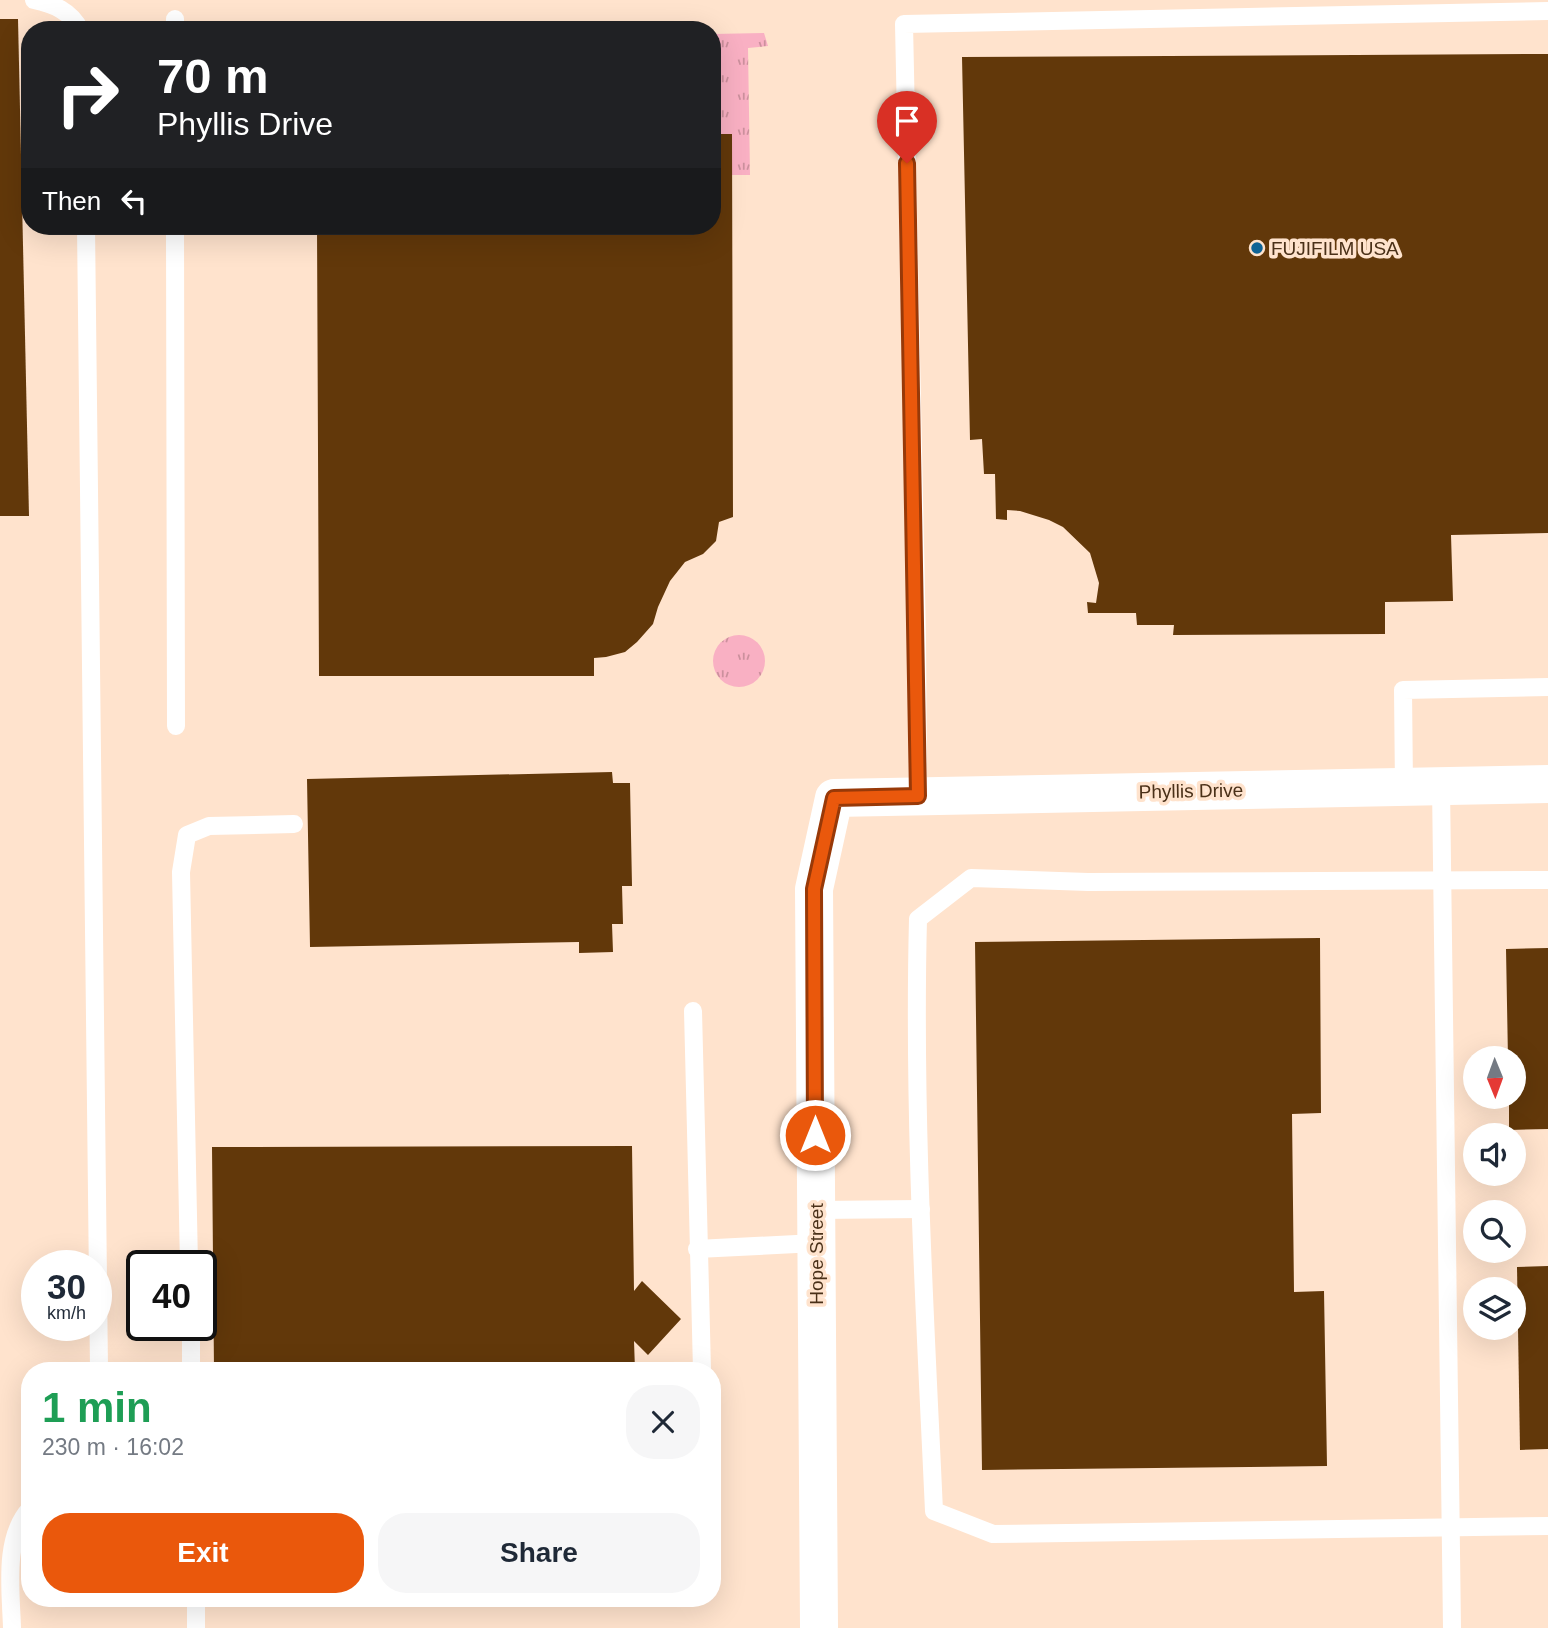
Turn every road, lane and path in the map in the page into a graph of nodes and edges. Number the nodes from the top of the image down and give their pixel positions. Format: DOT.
graph roads {
  1 [pos="34,0"];
  2 [pos="1548,11"];
  3 [pos="76,21"];
  4 [pos="86,235"];
  5 [pos="175,235"];
  6 [pos="1548,687"];
  7 [pos="176,726"];
  8 [pos="1548,784"];
  9 [pos="1422,787"];
  10 [pos="918,796"];
  11 [pos="834,798"];
  12 [pos="294,824"];
  13 [pos="1442,880"];
  14 [pos="1548,880"];
  15 [pos="693,1011"];
  16 [pos="920,1209"];
  17 [pos="816,1227"];
  18 [pos="697,1249"];
  19 [pos="190,1250"];
  20 [pos="191,1341"];
  21 [pos="99,1362"];
  22 [pos="191,1362"];
  23 [pos="702,1362"];
  24 [pos="21,1519"];
  25 [pos="1548,1526"];
  26 [pos="1450,1528"];
  27 [pos="196,1607"];
  28 [pos="12,1628"];
  29 [pos="196,1628"];
  30 [pos="818,1628"];
  31 [pos="1452,1628"];
  1 -- 3 [label="lane"];
  2 -- 10 [label="lane"];
  4 -- 21 [label="lane"];
  5 -- 7 [label="lane"];
  6 -- 9 [label="lane"];
  8 -- 9 [label="street, Phyllis Drive"];
  9 -- 10 [label="street, Phyllis Drive"];
  9 -- 13 [label="lane"];
  10 -- 11 [label="street, Phyllis Drive"];
  11 -- 17 [label="street, Hope Street"];
  12 -- 19 [label="lane"];
  13 -- 14 [label="lane"];
  13 -- 16 [label="lane"];
  13 -- 26 [label="lane"];
  15 -- 18 [label="lane"];
  16 -- 17 [label="lane"];
  16 -- 26 [label="lane"];
  17 -- 18 [label="lane"];
  17 -- 30 [label="street, Hope Street"];
  18 -- 23 [label="lane"];
  20 -- 22 [label="lane"];
  24 -- 28 [label="lane"];
  25 -- 26 [label="lane"];
  26 -- 31 [label="lane"];
  27 -- 29 [label="lane"];
}
